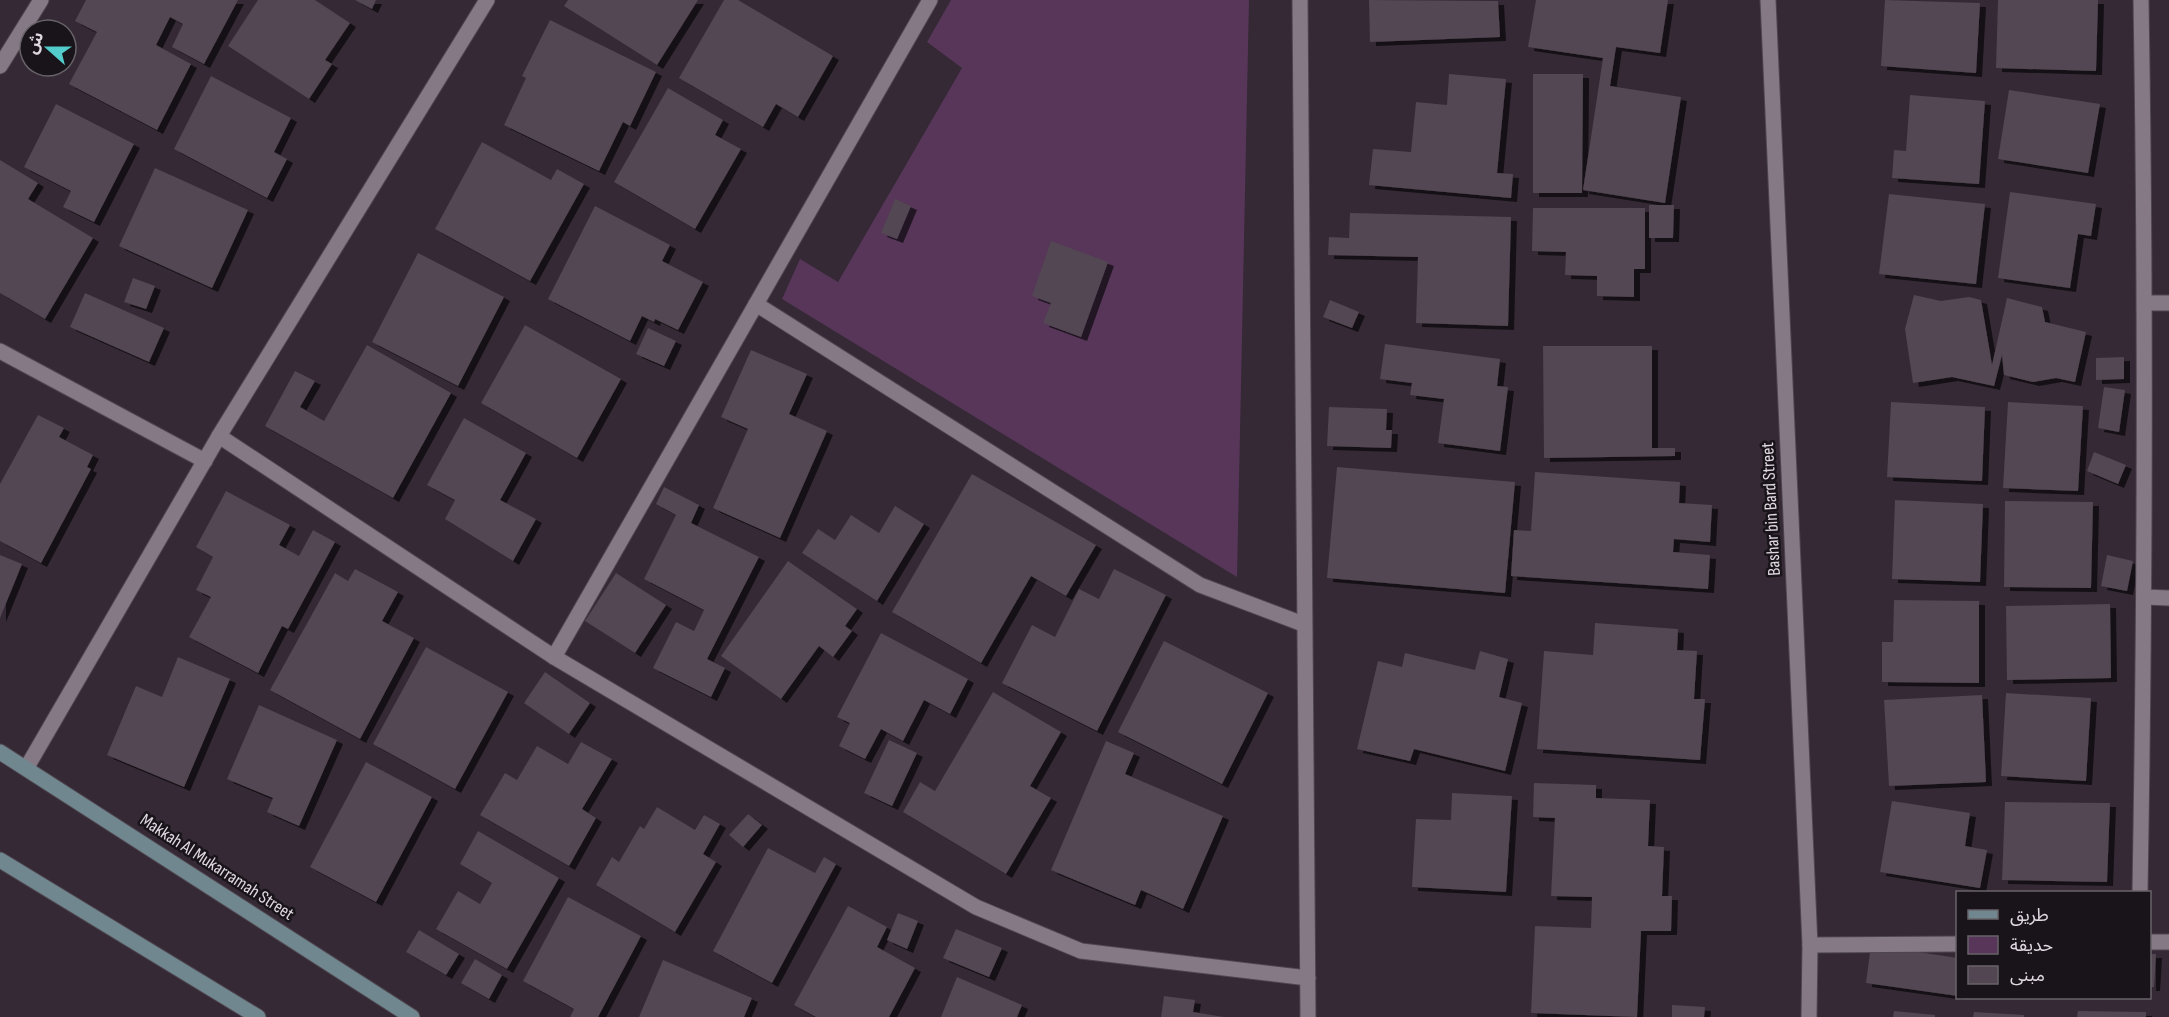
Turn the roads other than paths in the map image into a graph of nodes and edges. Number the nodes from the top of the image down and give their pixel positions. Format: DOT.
graph roads {
  1 [pos="41,0"];
  2 [pos="487,0"];
  3 [pos="930,0"];
  4 [pos="1300,0"];
  5 [pos="1768,0"];
  6 [pos="2141,0"];
  7 [pos="0,66"];
  8 [pos="2146,303"];
  9 [pos="2169,303"];
  10 [pos="756,304"];
  11 [pos="0,351"];
  12 [pos="219,436"];
  13 [pos="205,461"];
  14 [pos="2145,597"];
  15 [pos="2169,598"];
  16 [pos="1303,624"];
  17 [pos="554,657"];
  18 [pos="0,752"];
  19 [pos="27,767"];
  20 [pos="0,860"];
  21 [pos="2140,891"];
  22 [pos="2151,942"];
  23 [pos="2169,942"];
  24 [pos="1956,944"];
  25 [pos="1810,945"];
  26 [pos="1308,978"];
  27 [pos="258,1017"];
  28 [pos="412,1017"];
  29 [pos="1308,1017"];
  30 [pos="1809,1017"];
  1 -- 7 [label="street"];
  2 -- 12 [label="street"];
  3 -- 10 [label="street"];
  4 -- 16 [label="street"];
  5 -- 25 [label="street, Bashar bin Bard Street"];
  6 -- 8 [label="street"];
  8 -- 9 [label="street"];
  8 -- 14 [label="street"];
  10 -- 16 [label="street"];
  10 -- 17 [label="street"];
  11 -- 13 [label="street"];
  12 -- 13 [label="street"];
  12 -- 17 [label="street"];
  13 -- 19 [label="street"];
  14 -- 15 [label="street"];
  14 -- 21 [label="street"];
  16 -- 26 [label="street"];
  17 -- 26 [label="street"];
  18 -- 19 [label="main road, Makkah Al Mukarramah Street"];
  19 -- 28 [label="main road, Makkah Al Mukarramah Street"];
  20 -- 27 [label="main road"];
  22 -- 23 [label="street"];
  24 -- 25 [label="street"];
  25 -- 30 [label="street, Bashar bin Bard Street"];
  26 -- 29 [label="street"];
}
